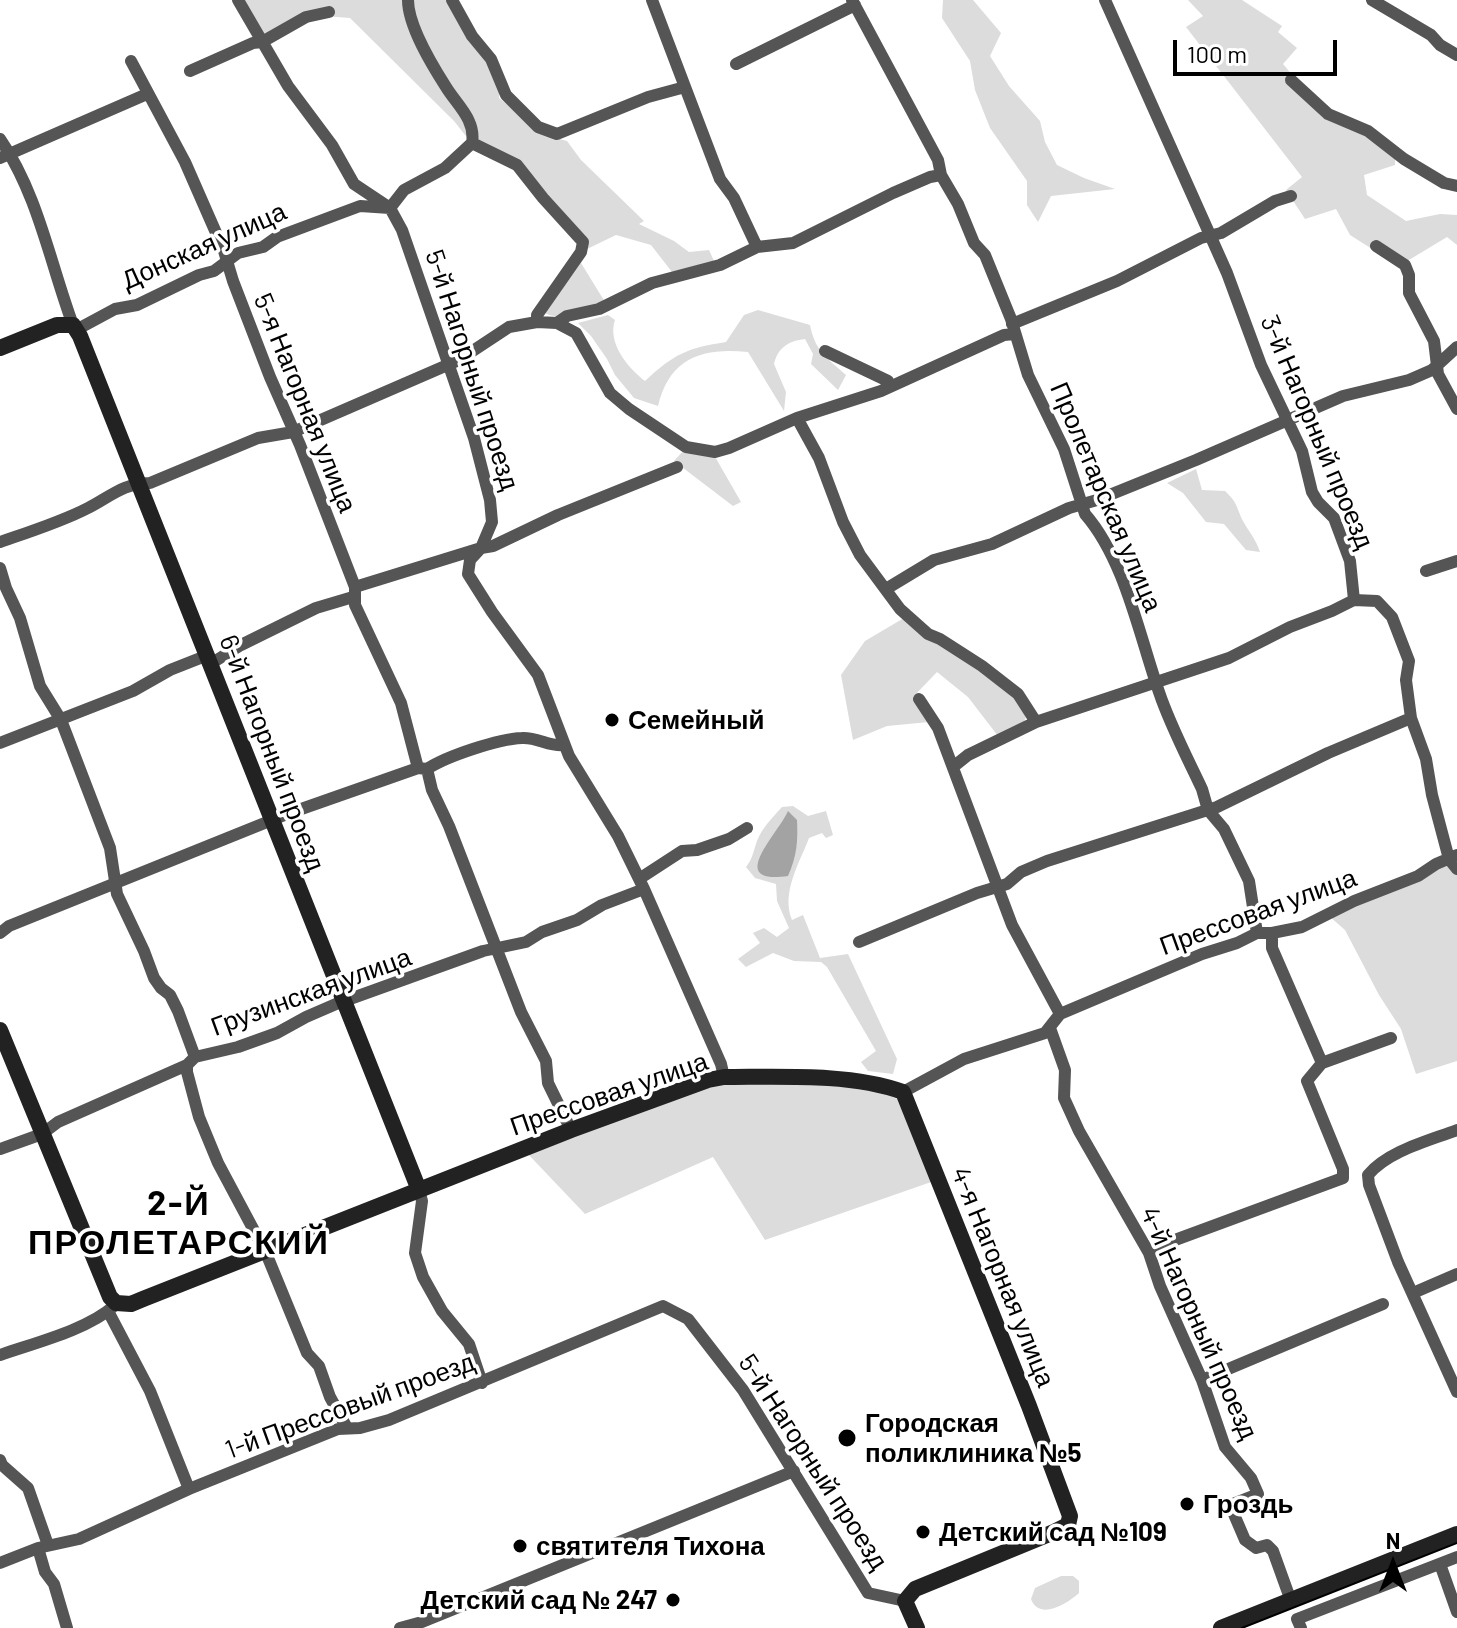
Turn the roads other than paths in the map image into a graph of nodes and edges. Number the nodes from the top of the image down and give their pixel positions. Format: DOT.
graph roads {
  1 [pos="238,0"];
  2 [pos="408,0"];
  3 [pos="452,0"];
  4 [pos="652,0"];
  5 [pos="1105,0"];
  6 [pos="1372,0"];
  7 [pos="854,3"];
  8 [pos="329,12"];
  9 [pos="262,42"];
  10 [pos="1457,55"];
  11 [pos="131,61"];
  12 [pos="736,64"];
  13 [pos="190,71"];
  14 [pos="1291,80"];
  15 [pos="685,87"];
  16 [pos="147,94"];
  17 [pos="0,139"];
  18 [pos="472,143"];
  19 [pos="5,156"];
  20 [pos="941,175"];
  21 [pos="1457,186"];
  22 [pos="1291,196"];
  23 [pos="390,208"];
  24 [pos="1210,235"];
  25 [pos="1376,246"];
  26 [pos="757,247"];
  27 [pos="226,261"];
  28 [pos="537,322"];
  29 [pos="557,323"];
  30 [pos="74,327"];
  31 [pos="1014,329"];
  32 [pos="1457,347"];
  33 [pos="0,348"];
  34 [pos="825,351"];
  35 [pos="449,363"];
  36 [pos="1437,366"];
  37 [pos="890,387"];
  38 [pos="1457,409"];
  39 [pos="797,418"];
  40 [pos="1287,419"];
  41 [pos="293,432"];
  42 [pos="677,467"];
  43 [pos="140,483"];
  44 [pos="1081,505"];
  45 [pos="0,542"];
  46 [pos="481,548"];
  47 [pos="1457,561"];
  48 [pos="0,568"];
  49 [pos="1426,571"];
  50 [pos="886,589"];
  51 [pos="354,592"];
  52 [pos="1354,600"];
  53 [pos="210,659"];
  54 [pos="1156,683"];
  55 [pos="919,699"];
  56 [pos="1411,718"];
  57 [pos="61,720"];
  58 [pos="1036,722"];
  59 [pos="0,743"];
  60 [pos="564,745"];
  61 [pos="953,767"];
  62 [pos="423,768"];
  63 [pos="1208,810"];
  64 [pos="273,820"];
  65 [pos="747,828"];
  66 [pos="1454,861"];
  67 [pos="115,883"];
  68 [pos="641,884"];
  69 [pos="999,887"];
  70 [pos="0,933"];
  71 [pos="1257,933"];
  72 [pos="1272,933"];
  73 [pos="859,942"];
  74 [pos="497,948"];
  75 [pos="345,1002"];
  76 [pos="1060,1014"];
  77 [pos="1050,1028"];
  78 [pos="0,1030"];
  79 [pos="1391,1038"];
  80 [pos="191,1061"];
  81 [pos="1322,1063"];
  82 [pos="724,1077"];
  83 [pos="903,1092"];
  84 [pos="571,1130"];
  85 [pos="1457,1130"];
  86 [pos="42,1134"];
  87 [pos="0,1149"];
  88 [pos="419,1190"];
  89 [pos="266,1253"];
  90 [pos="1149,1253"];
  91 [pos="1457,1274"];
  92 [pos="1413,1293"];
  93 [pos="1383,1304"];
  94 [pos="112,1307"];
  95 [pos="669,1310"];
  96 [pos="0,1355"];
  97 [pos="1202,1380"];
  98 [pos="482,1383"];
  99 [pos="1457,1392"];
  100 [pos="347,1428"];
  101 [pos="0,1460"];
  102 [pos="794,1471"];
  103 [pos="189,1489"];
  104 [pos="1457,1534"];
  105 [pos="43,1547"];
  106 [pos="1457,1557"];
  107 [pos="0,1563"];
  108 [pos="1440,1564"];
  109 [pos="905,1601"];
  110 [pos="1291,1601"];
  111 [pos="1457,1612"];
  112 [pos="1299,1623"];
  113 [pos="67,1628"];
  114 [pos="400,1628"];
  115 [pos="917,1628"];
  116 [pos="1221,1628"];
  1 -- 9 [label="street"];
  2 -- 18 [label="street"];
  3 -- 15 [label="street"];
  4 -- 15 [label="street"];
  5 -- 24 [label="street, 3-й Нагорный проезд"];
  6 -- 10 [label="street"];
  7 -- 12 [label="street"];
  7 -- 20 [label="street, Пролетарская улица"];
  8 -- 9 [label="street"];
  9 -- 13 [label="street"];
  9 -- 23 [label="street"];
  11 -- 16 [label="street, 5-я Нагорная улица"];
  14 -- 21 [label="street"];
  15 -- 26 [label="street"];
  16 -- 19 [label="street"];
  16 -- 27 [label="street, 5-я Нагорная улица"];
  17 -- 19 [label="street, 6-й Нагорный проезд"];
  18 -- 23 [label="street"];
  18 -- 28 [label="street"];
  19 -- 30 [label="street, 6-й Нагорный проезд"];
  20 -- 26 [label="street"];
  20 -- 31 [label="street, Пролетарская улица"];
  22 -- 24 [label="street"];
  23 -- 27 [label="street, Донская улица"];
  23 -- 35 [label="street, 5-й Нагорный проезд"];
  24 -- 31 [label="street"];
  24 -- 40 [label="street, 3-й Нагорный проезд"];
  25 -- 36 [label="street"];
  26 -- 29 [label="street"];
  27 -- 30 [label="street, Донская улица"];
  27 -- 41 [label="street, 5-я Нагорная улица"];
  28 -- 29 [label="street"];
  28 -- 35 [label="street"];
  29 -- 39 [label="street"];
  30 -- 33 [label="street, Донская улица"];
  30 -- 43 [label="street, 6-й Нагорный проезд"];
  31 -- 37 [label="street"];
  31 -- 44 [label="street, Пролетарская улица"];
  32 -- 36 [label="street"];
  34 -- 37 [label="street"];
  35 -- 41 [label="street"];
  35 -- 46 [label="street, 5-й Нагорный проезд"];
  36 -- 38 [label="street"];
  36 -- 40 [label="street"];
  37 -- 39 [label="street"];
  39 -- 50 [label="street"];
  40 -- 44 [label="street"];
  40 -- 52 [label="street, 3-й Нагорный проезд"];
  41 -- 43 [label="street"];
  41 -- 51 [label="street, 5-я Нагорная улица"];
  42 -- 46 [label="street"];
  43 -- 45 [label="street"];
  43 -- 53 [label="street, 6-й Нагорный проезд"];
  44 -- 50 [label="street"];
  44 -- 54 [label="street, Пролетарская улица"];
  46 -- 51 [label="street"];
  46 -- 60 [label="street, 5-й Нагорный проезд"];
  47 -- 49 [label="street"];
  48 -- 57 [label="street"];
  50 -- 58 [label="street"];
  51 -- 53 [label="street"];
  51 -- 62 [label="street, 5-я Нагорная улица"];
  52 -- 54 [label="street"];
  52 -- 56 [label="street"];
  53 -- 57 [label="street"];
  53 -- 64 [label="street, 6-й Нагорный проезд"];
  54 -- 58 [label="street"];
  54 -- 63 [label="street, Пролетарская улица"];
  55 -- 61 [label="street"];
  56 -- 63 [label="street"];
  56 -- 66 [label="street"];
  57 -- 59 [label="street"];
  57 -- 67 [label="street"];
  58 -- 61 [label="street"];
  60 -- 62 [label="street"];
  60 -- 68 [label="street, 5-й Нагорный проезд"];
  61 -- 69 [label="street"];
  62 -- 64 [label="street"];
  62 -- 74 [label="street, 5-я Нагорная улица"];
  63 -- 69 [label="street"];
  63 -- 71 [label="street, Пролетарская улица"];
  64 -- 67 [label="street"];
  64 -- 75 [label="street, 6-й Нагорный проезд"];
  65 -- 68 [label="street, Грузинская улица"];
  66 -- 72 [label="street, Прессовая улица"];
  67 -- 70 [label="street"];
  67 -- 80 [label="street"];
  68 -- 74 [label="street, Грузинская улица"];
  68 -- 82 [label="street, 5-й Нагорный проезд"];
  69 -- 73 [label="street"];
  69 -- 76 [label="street"];
  71 -- 72 [label="street, Прессовая улица"];
  71 -- 76 [label="street, Прессовая улица"];
  72 -- 81 [label="street"];
  74 -- 75 [label="street, Грузинская улица"];
  74 -- 84 [label="street, 5-я Нагорная улица"];
  75 -- 80 [label="street, Грузинская улица"];
  75 -- 88 [label="street, 6-й Нагорный проезд"];
  76 -- 77 [label="street"];
  77 -- 83 [label="street"];
  77 -- 90 [label="street, 4-й Нагорный проезд"];
  78 -- 86 [label="street"];
  79 -- 81 [label="street"];
  80 -- 86 [label="street, Грузинская улица"];
  80 -- 89 [label="street"];
  81 -- 90 [label="street"];
  82 -- 83 [label="street, Прессовая улица"];
  82 -- 84 [label="street, Прессовая улица"];
  83 -- 109 [label="street, 4-я Нагорная улица"];
  84 -- 88 [label="street, Прессовая улица"];
  85 -- 92 [label="street"];
  86 -- 87 [label="street, Грузинская улица"];
  86 -- 94 [label="street"];
  88 -- 89 [label="street, Прессовая улица"];
  88 -- 98 [label="street, 6-й Нагорный проезд"];
  89 -- 94 [label="street, Прессовая улица"];
  89 -- 100 [label="street"];
  90 -- 97 [label="street, 4-й Нагорный проезд"];
  91 -- 92 [label="street"];
  92 -- 99 [label="street"];
  93 -- 97 [label="street"];
  94 -- 96 [label="street, Прессовая улица"];
  94 -- 103 [label="street"];
  95 -- 98 [label="street, 1-й Прессовый проезд"];
  95 -- 102 [label="street, 5-й Нагорный проезд"];
  97 -- 110 [label="street, 4-й Нагорный проезд"];
  98 -- 100 [label="street, 1-й Прессовый проезд"];
  100 -- 103 [label="street, 1-й Прессовый проезд"];
  101 -- 105 [label="street"];
  102 -- 109 [label="street, 5-й Нагорный проезд"];
  102 -- 114 [label="street"];
  103 -- 105 [label="street, 1-й Прессовый проезд"];
  104 -- 110 [label="street"];
  105 -- 107 [label="street, 1-й Прессовый проезд"];
  105 -- 113 [label="street"];
  106 -- 108 [label="street"];
  108 -- 111 [label="street"];
  108 -- 112 [label="street"];
  109 -- 115 [label="street"];
  110 -- 116 [label="street"];
}
